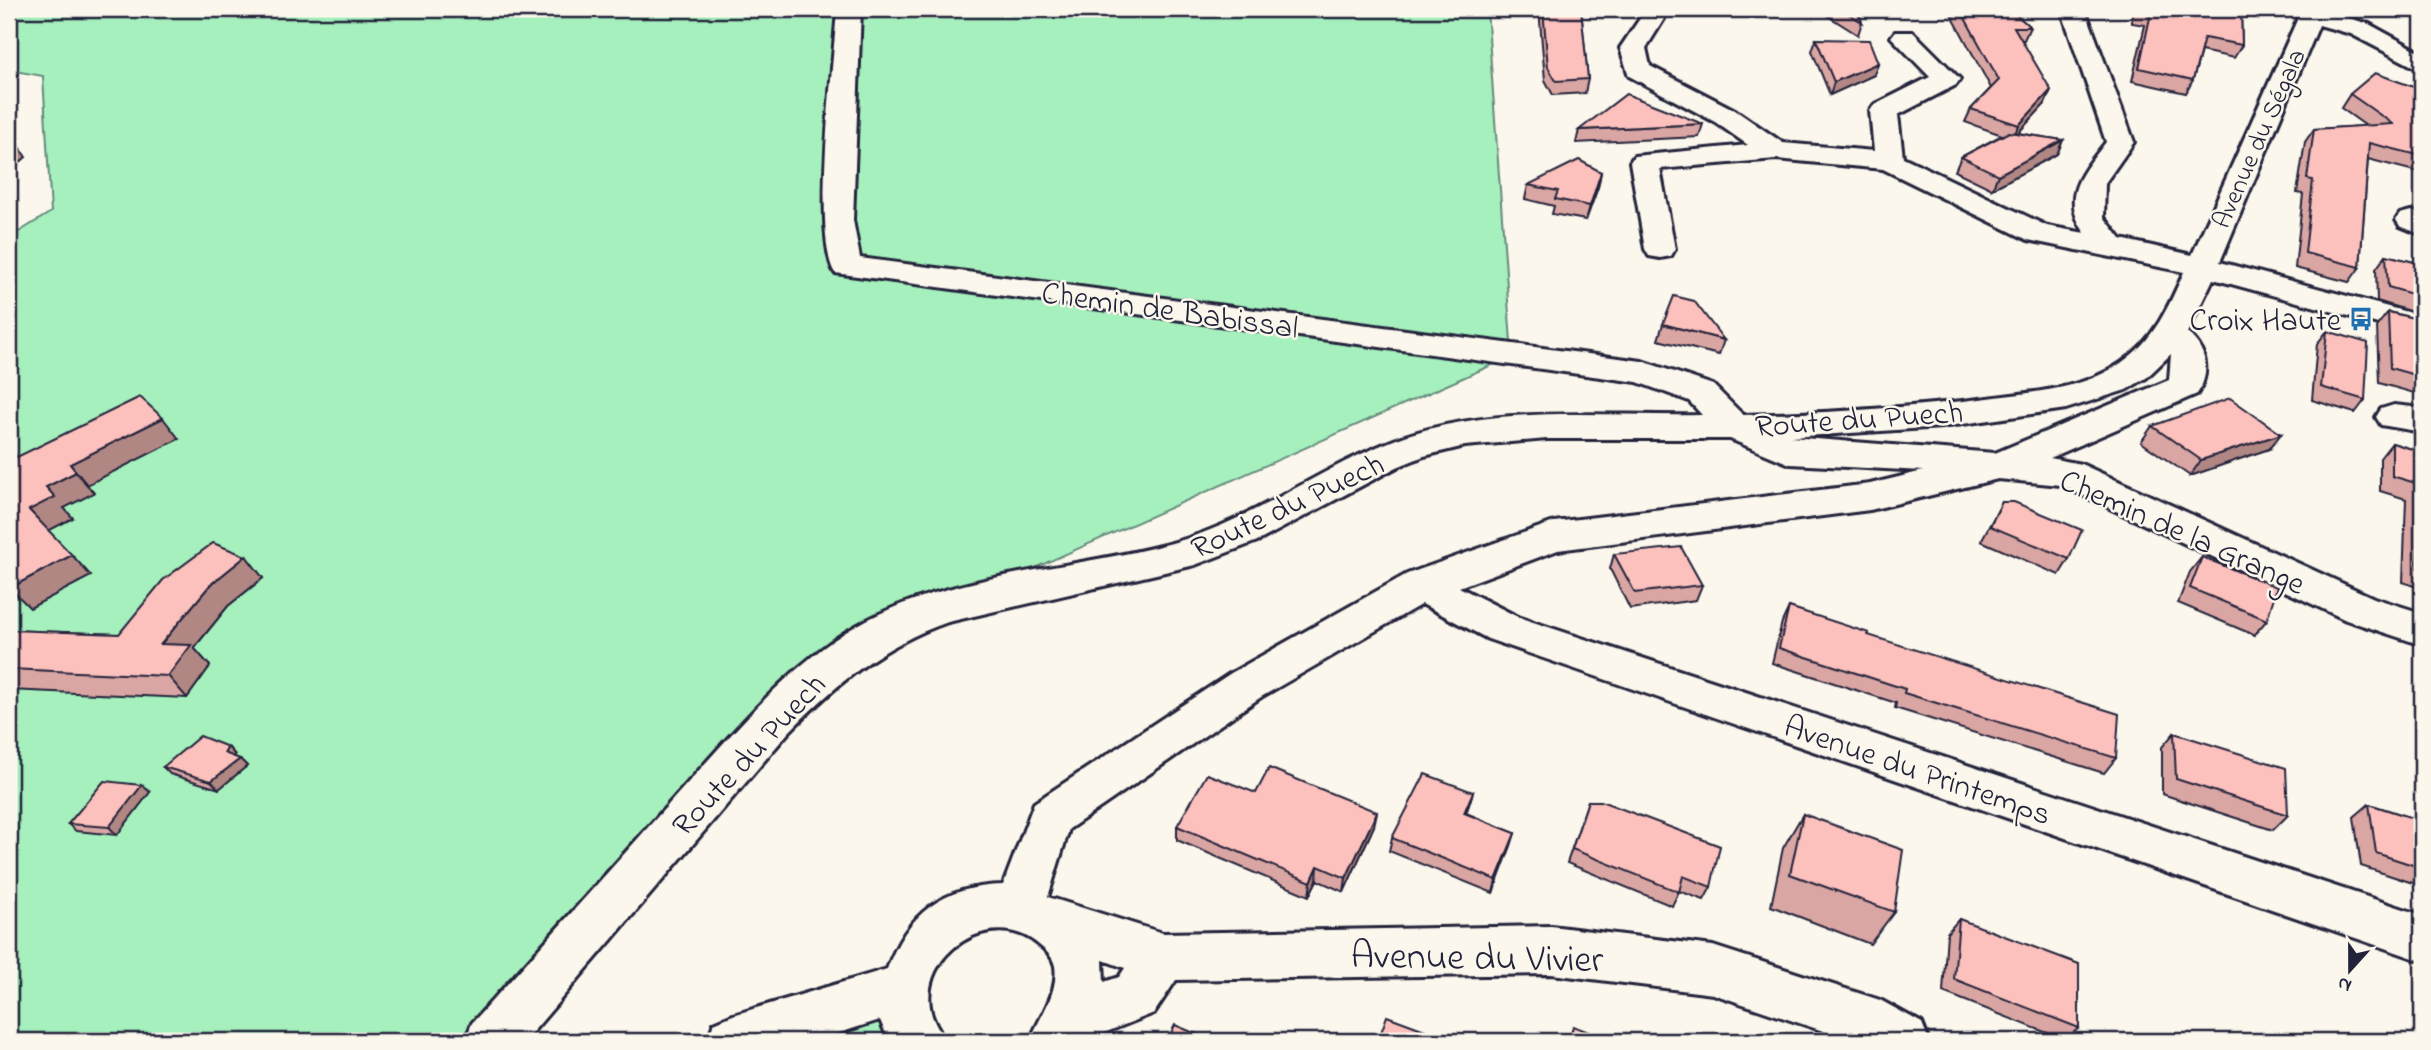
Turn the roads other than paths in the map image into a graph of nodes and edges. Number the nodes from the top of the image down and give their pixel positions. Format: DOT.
graph roads {
  1 [pos="849,9"];
  2 [pos="2073,9"];
  3 [pos="2313,12"];
  4 [pos="1652,19"];
  5 [pos="1904,37"];
  6 [pos="2422,64"];
  7 [pos="1776,151"];
  8 [pos="1889,161"];
  9 [pos="2110,246"];
  10 [pos="1660,249"];
  11 [pos="2200,267"];
  12 [pos="2422,326"];
  13 [pos="2169,335"];
  14 [pos="1734,426"];
  15 [pos="1999,466"];
  16 [pos="1421,585"];
  17 [pos="2422,629"];
  18 [pos="1035,913"];
  19 [pos="2422,938"];
  20 [pos="1163,957"];
  21 [pos="911,1026"];
  22 [pos="1065,1029"];
  23 [pos="491,1041"];
  24 [pos="733,1041"];
  25 [pos="1903,1041"];
  1 -- 14 [label="street, Chemin de Babissal"];
  2 -- 9 [label="street"];
  3 -- 6 [label="street"];
  3 -- 11 [label="street, Avenue du Ségala"];
  4 -- 7 [label="street"];
  5 -- 8 [label="street"];
  7 -- 8 [label="street"];
  7 -- 10 [label="street"];
  8 -- 9 [label="street"];
  9 -- 11 [label="street"];
  11 -- 12 [label="street"];
  11 -- 13 [label="street, Route du Puech"];
  13 -- 14 [label="street, Route du Puech"];
  13 -- 15 [label="street"];
  14 -- 15 [label="street, Chemin de la Grange"];
  14 -- 23 [label="street, Route du Puech"];
  15 -- 16 [label="street"];
  15 -- 17 [label="street, Chemin de la Grange"];
  16 -- 18 [label="street"];
  16 -- 19 [label="street, Avenue du Printemps"];
  18 -- 20 [label="street, Avenue du Vivier"];
  18 -- 21 [label="street, Avenue du Vivier"];
  18 -- 22 [label="street"];
  20 -- 22 [label="street"];
  20 -- 25 [label="street, Avenue du Vivier"];
  21 -- 24 [label="street"];
}
